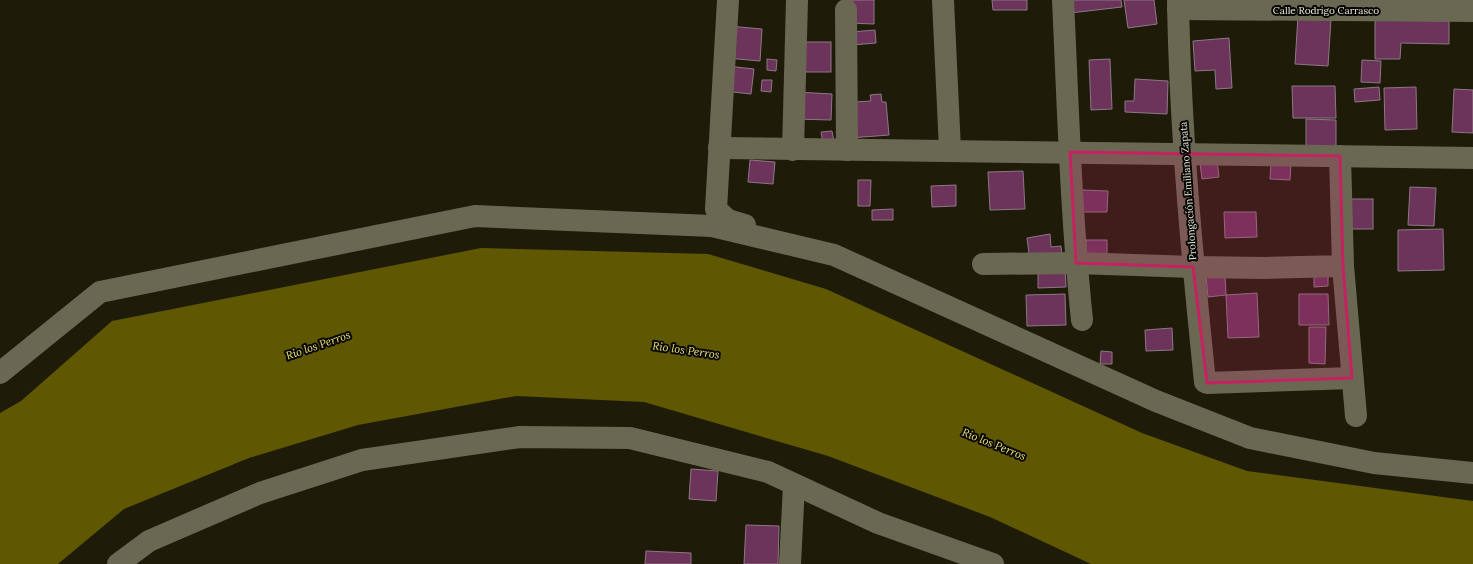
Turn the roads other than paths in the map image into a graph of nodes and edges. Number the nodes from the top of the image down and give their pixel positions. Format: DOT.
graph roads {
  1 [pos="728,0"];
  2 [pos="797,0"];
  3 [pos="943,0"];
  4 [pos="1063,0"];
  5 [pos="1178,5"];
  6 [pos="846,10"];
  7 [pos="1473,11"];
  8 [pos="719,148"];
  9 [pos="793,150"];
  10 [pos="847,150"];
  11 [pos="950,150"];
  12 [pos="1070,152"];
  13 [pos="1184,154"];
  14 [pos="1340,156"];
  15 [pos="1473,158"];
  16 [pos="1076,263"];
  17 [pos="983,264"];
  18 [pos="1343,266"];
  19 [pos="1193,267"];
  20 [pos="1082,320"];
  21 [pos="0,373"];
  22 [pos="1352,378"];
  23 [pos="1156,402"];
  24 [pos="1356,416"];
  25 [pos="1473,473"];
  26 [pos="794,485"];
  27 [pos="118,564"];
  28 [pos="790,564"];
  29 [pos="993,564"];
  1 -- 8 [label="street"];
  2 -- 9 [label="street"];
  3 -- 11 [label="street"];
  4 -- 12 [label="street"];
  5 -- 7 [label="street, Calle Rodrigo Carrasco"];
  5 -- 13 [label="street, Prolongación Emiliano Zapata"];
  6 -- 10 [label="street"];
  8 -- 9 [label="street"];
  8 -- 23 [label="street"];
  9 -- 10 [label="street"];
  10 -- 11 [label="street"];
  11 -- 12 [label="street"];
  12 -- 13 [label="street"];
  12 -- 16 [label="street"];
  13 -- 14 [label="street"];
  13 -- 19 [label="street, Prolongación Emiliano Zapata"];
  14 -- 15 [label="street"];
  14 -- 18 [label="street"];
  16 -- 17 [label="street"];
  16 -- 19 [label="street"];
  16 -- 20 [label="street"];
  18 -- 19 [label="street"];
  18 -- 22 [label="street"];
  19 -- 22 [label="street, Prolongación Emiliano Zapata"];
  21 -- 23 [label="street"];
  22 -- 24 [label="street"];
  23 -- 25 [label="street"];
  26 -- 27 [label="street"];
  26 -- 28 [label="street"];
  26 -- 29 [label="street"];
}
